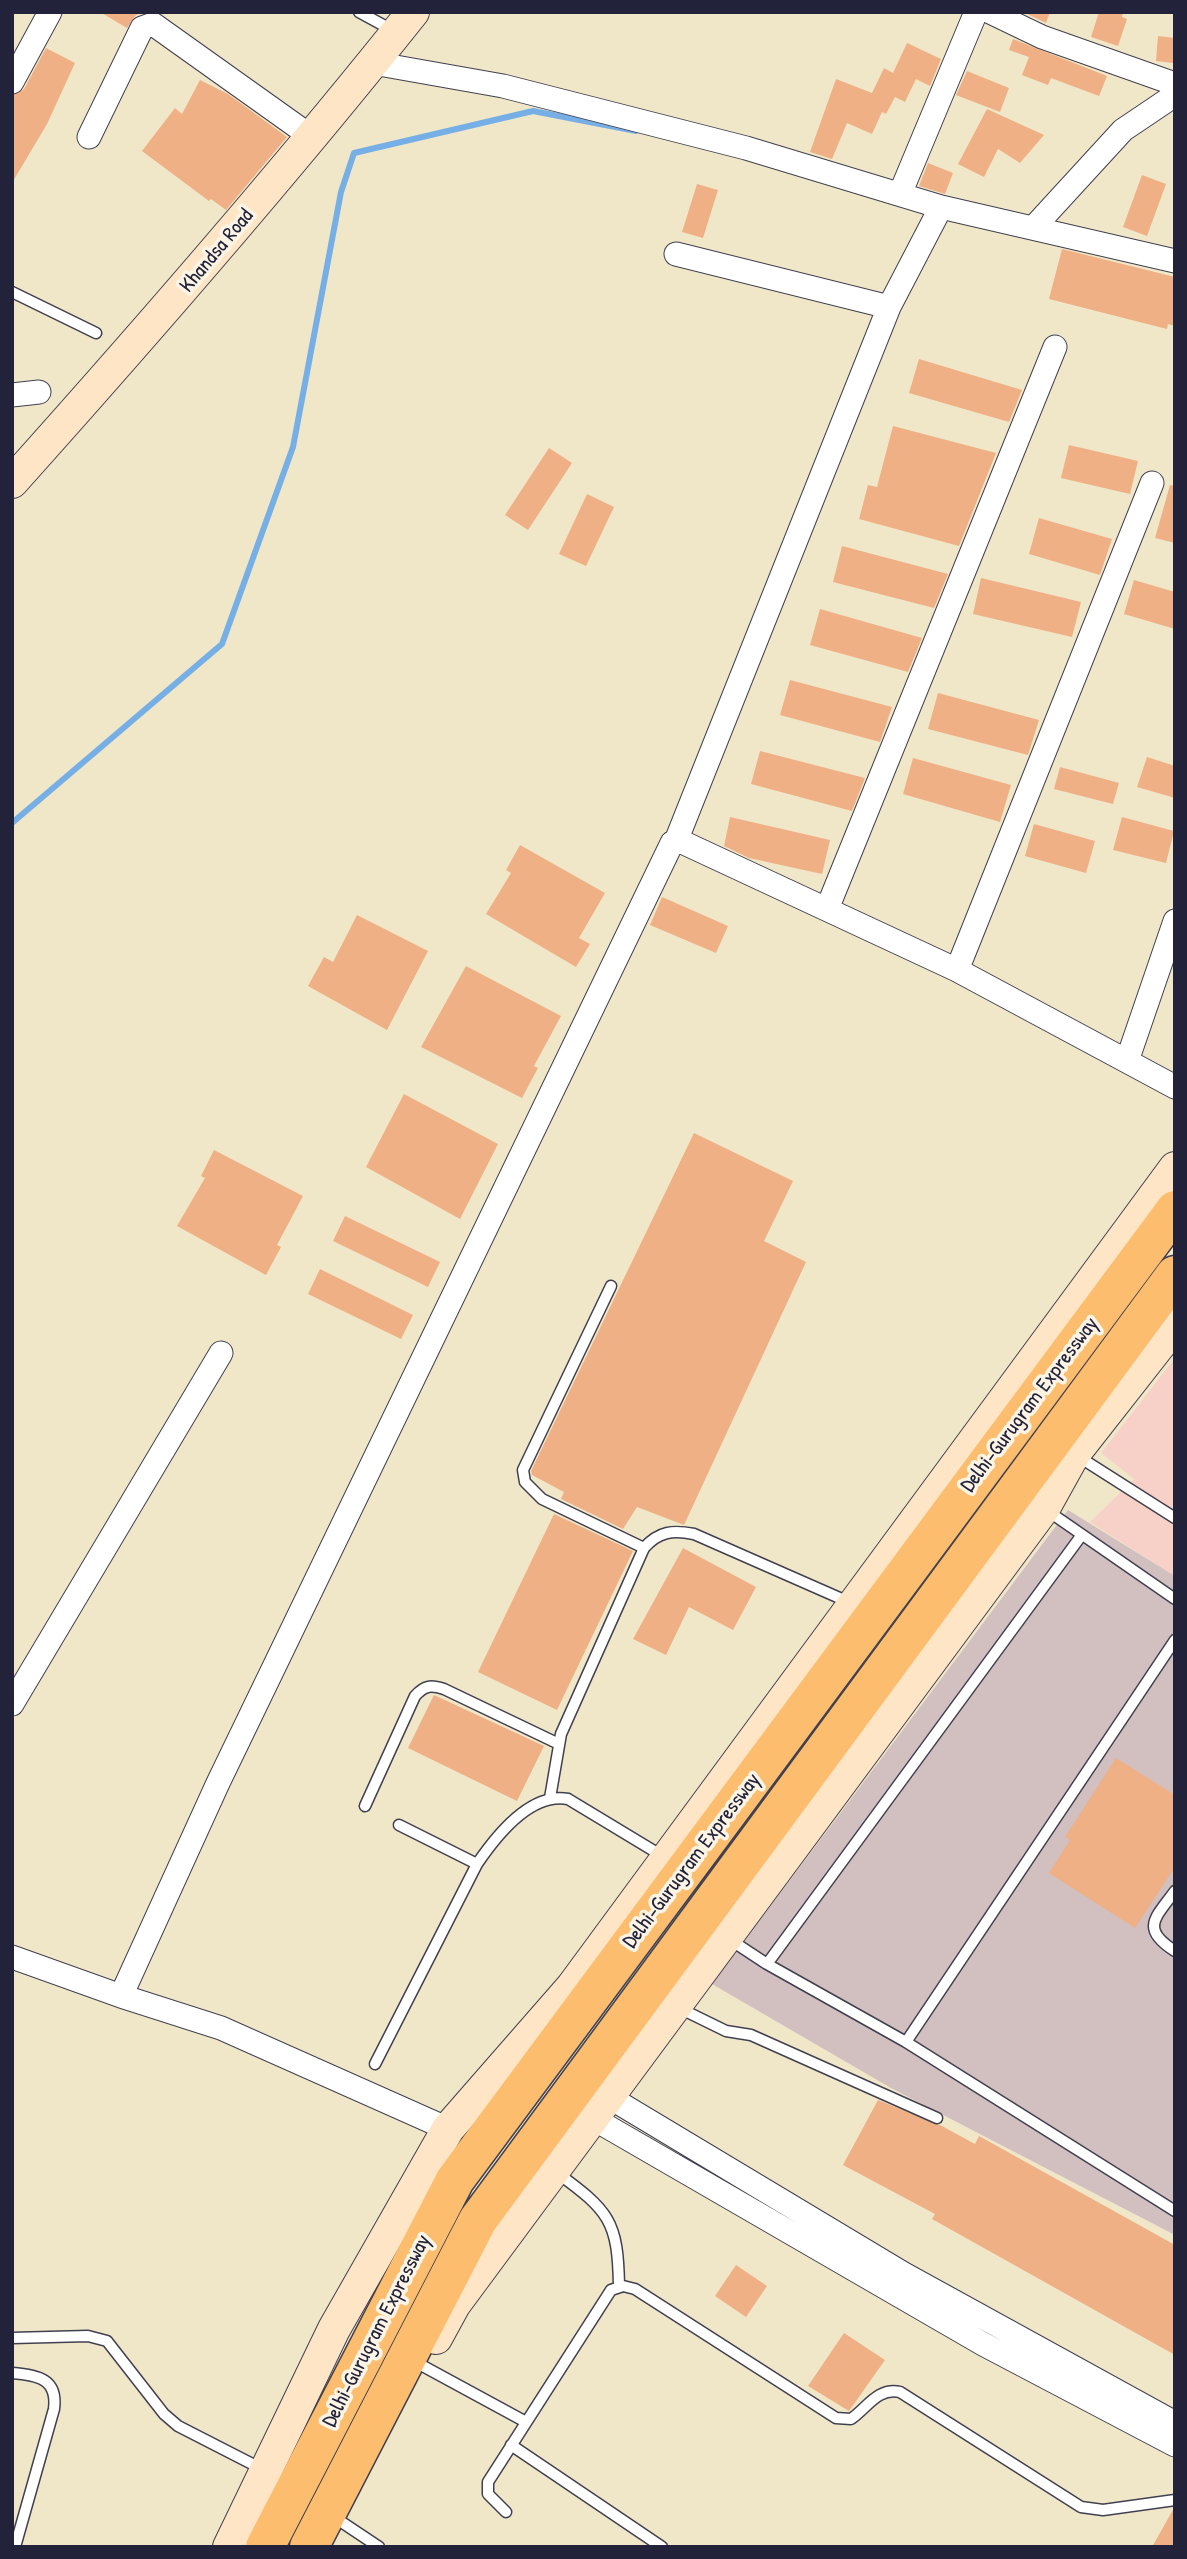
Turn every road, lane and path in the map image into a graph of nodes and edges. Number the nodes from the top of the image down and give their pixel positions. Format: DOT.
graph roads {
  1 [pos="50,12"];
  2 [pos="359,12"];
  3 [pos="976,12"];
  4 [pos="990,12"];
  5 [pos="405,22"];
  6 [pos="373,63"];
  7 [pos="12,82"];
  8 [pos="1175,84"];
  9 [pos="1175,95"];
  10 [pos="89,137"];
  11 [pos="313,138"];
  12 [pos="900,194"];
  13 [pos="941,207"];
  14 [pos="1034,228"];
  15 [pos="676,254"];
  16 [pos="1175,261"];
  17 [pos="12,292"];
  18 [pos="889,307"];
  19 [pos="96,333"];
  20 [pos="1055,347"];
  21 [pos="39,392"];
  22 [pos="12,396"];
  23 [pos="12,482"];
  24 [pos="1152,483"];
  25 [pos="676,841"];
  26 [pos="827,909"];
  27 [pos="1175,921"];
  28 [pos="957,970"];
  29 [pos="1127,1061"];
  30 [pos="1175,1087"];
  31 [pos="1175,1168"];
  32 [pos="1175,1210"];
  33 [pos="1175,1275"];
  34 [pos="611,1286"];
  35 [pos="1175,1325"];
  36 [pos="221,1353"];
  37 [pos="1074,1454"];
  38 [pos="1044,1508"];
  39 [pos="1175,1518"];
  40 [pos="1081,1535"];
  41 [pos="643,1548"];
  42 [pos="1175,1599"];
  43 [pos="854,1604"];
  44 [pos="1175,1640"];
  45 [pos="12,1704"];
  46 [pos="559,1744"];
  47 [pos="550,1798"];
  48 [pos="365,1806"];
  49 [pos="399,1825"];
  50 [pos="664,1857"];
  51 [pos="477,1864"];
  52 [pos="1175,1891"];
  53 [pos="727,1938"];
  54 [pos="1175,1951"];
  55 [pos="12,1956"];
  56 [pos="767,1964"];
  57 [pos="121,1996"];
  58 [pos="676,2007"];
  59 [pos="906,2042"];
  60 [pos="374,2064"];
  61 [pos="601,2108"];
  62 [pos="937,2118"];
  63 [pos="448,2130"];
  64 [pos="555,2171"];
  65 [pos="1175,2211"];
  66 [pos="619,2287"];
  67 [pos="12,2338"];
  68 [pos="421,2365"];
  69 [pos="12,2373"];
  70 [pos="526,2422"];
  71 [pos="1175,2423"];
  72 [pos="512,2445"];
  73 [pos="1175,2445"];
  74 [pos="265,2471"];
  75 [pos="1175,2500"];
  76 [pos="506,2512"];
  77 [pos="333,2534"];
  78 [pos="15,2547"];
  79 [pos="229,2547"];
  80 [pos="265,2547"];
  81 [pos="309,2547"];
  82 [pos="379,2547"];
  83 [pos="662,2547"];
  1 -- 7 [label="street"];
  2 -- 5 [label="lane"];
  3 -- 12 [label="street"];
  4 -- 8 [label="street"];
  5 -- 6 [label="main road, Khandsa Road"];
  6 -- 11 [label="main road, Khandsa Road"];
  6 -- 12 [label="street"];
  9 -- 14 [label="street"];
  10 -- 11 [label="street"];
  11 -- 23 [label="main road, Khandsa Road"];
  12 -- 13 [label="street"];
  13 -- 14 [label="street"];
  13 -- 18 [label="street"];
  14 -- 16 [label="street"];
  15 -- 18 [label="street"];
  17 -- 19 [label="lane"];
  18 -- 25 [label="street"];
  20 -- 26 [label="street"];
  21 -- 22 [label="street"];
  24 -- 28 [label="street"];
  25 -- 26 [label="street"];
  25 -- 57 [label="street"];
  26 -- 28 [label="street"];
  27 -- 29 [label="street"];
  28 -- 29 [label="street"];
  29 -- 30 [label="street"];
  31 -- 43 [label="main road"];
  32 -- 80 [label="highway, Delhi-Gurugram Expressway"];
  33 -- 81 [label="highway, Delhi-Gurugram Expressway"];
  34 -- 41 [label="lane"];
  35 -- 37 [label="main road"];
  36 -- 45 [label="street"];
  37 -- 38 [label="main road"];
  37 -- 39 [label="lane"];
  38 -- 40 [label="lane"];
  38 -- 53 [label="main road"];
  40 -- 42 [label="lane"];
  40 -- 56 [label="lane"];
  41 -- 43 [label="lane"];
  41 -- 46 [label="lane"];
  43 -- 50 [label="main road"];
  44 -- 59 [label="lane"];
  46 -- 47 [label="lane"];
  46 -- 48 [label="lane"];
  47 -- 50 [label="lane"];
  47 -- 51 [label="lane"];
  49 -- 51 [label="lane"];
  50 -- 63 [label="main road"];
  51 -- 60 [label="lane"];
  52 -- 54 [label="lane"];
  53 -- 56 [label="lane"];
  53 -- 58 [label="main road"];
  55 -- 57 [label="street"];
  56 -- 59 [label="lane"];
  57 -- 63 [label="street"];
  58 -- 61 [label="main road"];
  58 -- 62 [label="lane"];
  59 -- 65 [label="lane"];
  61 -- 64 [label="main road"];
  61 -- 71 [label="street"];
  61 -- 73 [label="street"];
  63 -- 74 [label="main road"];
  64 -- 66 [label="lane"];
  64 -- 68 [label="main road"];
  66 -- 70 [label="lane"];
  66 -- 75 [label="lane"];
  67 -- 74 [label="lane"];
  68 -- 70 [label="lane"];
  68 -- 77 [label="main road"];
  69 -- 78 [label="lane"];
  70 -- 72 [label="lane"];
  72 -- 76 [label="lane"];
  72 -- 83 [label="lane"];
  74 -- 79 [label="main road"];
  77 -- 82 [label="lane"];
}
